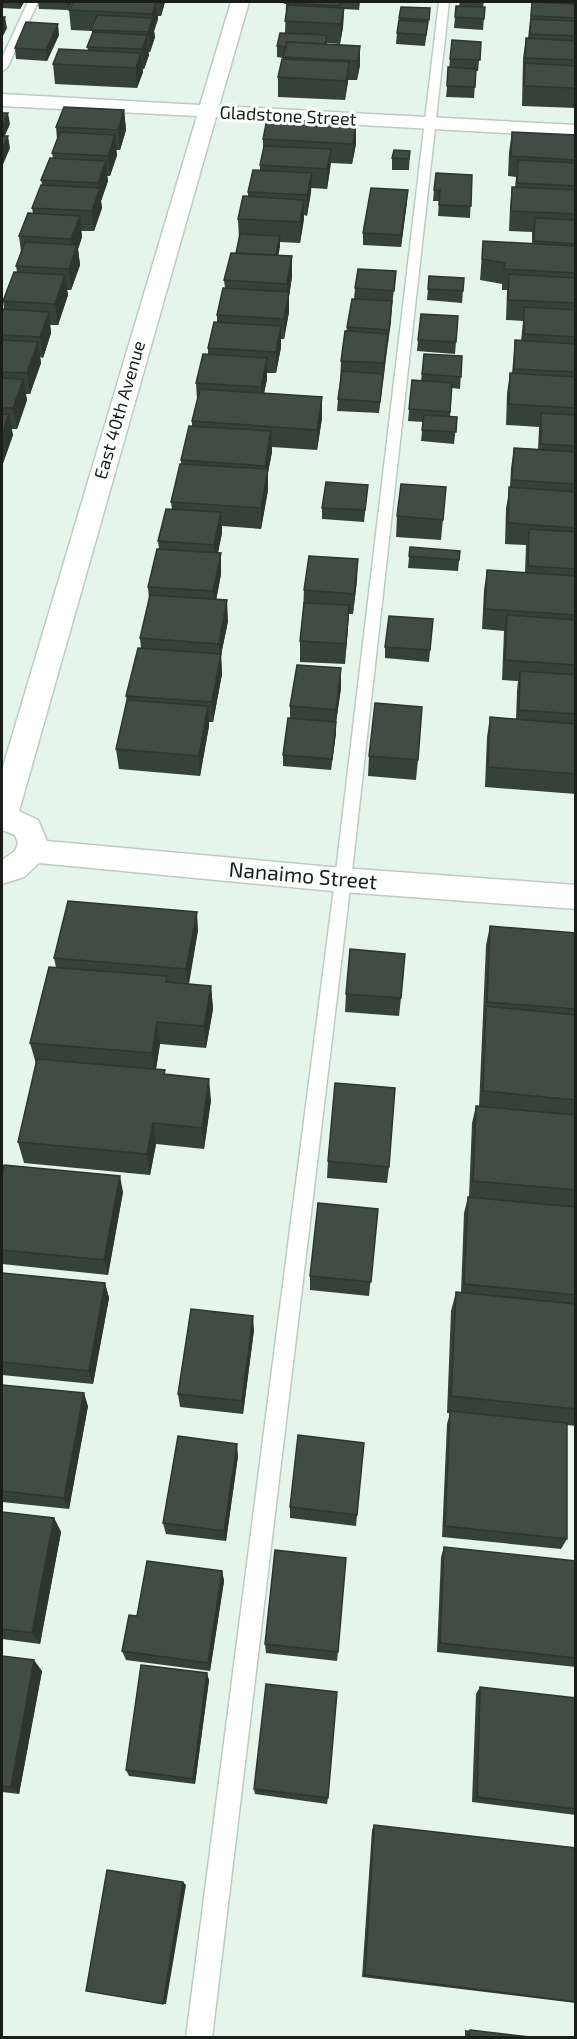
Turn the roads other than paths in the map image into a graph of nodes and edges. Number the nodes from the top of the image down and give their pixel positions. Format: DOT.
graph roads {
  1 [pos="33,2"];
  2 [pos="240,2"];
  3 [pos="444,2"];
  4 [pos="2,68"];
  5 [pos="2,100"];
  6 [pos="206,111"];
  7 [pos="432,123"];
  8 [pos="576,131"];
  9 [pos="2,819"];
  10 [pos="32,851"];
  11 [pos="2,872"];
  12 [pos="343,880"];
  13 [pos="576,897"];
  14 [pos="199,2037"];
  1 -- 4 [label="lane"];
  2 -- 6 [label="street, East 40th Avenue"];
  3 -- 7 [label="lane"];
  5 -- 6 [label="street, Gladstone Street"];
  6 -- 7 [label="street, Gladstone Street"];
  6 -- 9 [label="street, East 40th Avenue"];
  7 -- 8 [label="street, Gladstone Street"];
  7 -- 12 [label="lane"];
  9 -- 10 [label="street"];
  10 -- 11 [label="street"];
  10 -- 12 [label="street, Nanaimo Street"];
  12 -- 13 [label="street, Nanaimo Street"];
  12 -- 14 [label="lane"];
}
